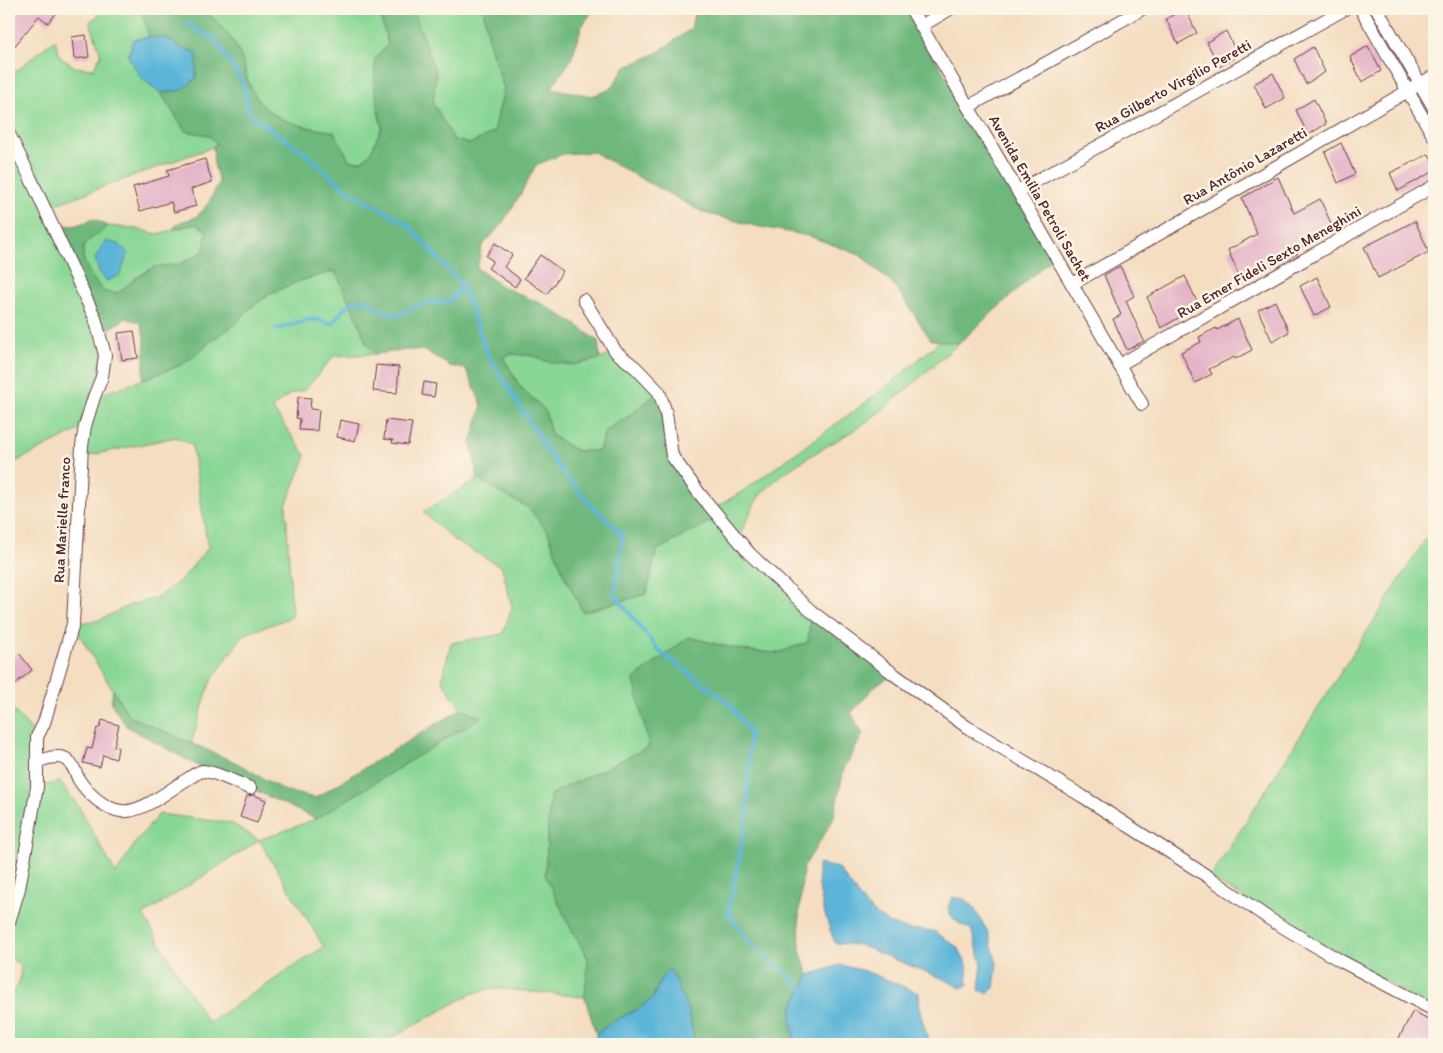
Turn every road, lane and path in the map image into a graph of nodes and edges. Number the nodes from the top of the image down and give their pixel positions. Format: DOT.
graph roads {
  1 [pos="911,9"];
  2 [pos="950,9"];
  3 [pos="1142,9"];
  4 [pos="1345,9"];
  5 [pos="1361,9"];
  6 [pos="1378,9"];
  7 [pos="921,26"];
  8 [pos="1434,76"];
  9 [pos="1421,84"];
  10 [pos="1408,91"];
  11 [pos="968,107"];
  12 [pos="1434,108"];
  13 [pos="9,134"];
  14 [pos="1434,137"];
  15 [pos="1434,186"];
  16 [pos="1018,192"];
  17 [pos="1072,284"];
  18 [pos="584,300"];
  19 [pos="1119,365"];
  20 [pos="1142,404"];
  21 [pos="38,761"];
  22 [pos="250,788"];
  23 [pos="9,922"];
  24 [pos="1434,1010"];
  1 -- 7 [label="street, Avenida Emília Petroli Sachet"];
  2 -- 7 [label="street"];
  3 -- 11 [label="street"];
  4 -- 16 [label="street, Rua Gilberto Virgílio Peretti"];
  5 -- 10 [label="street"];
  6 -- 9 [label="street"];
  7 -- 11 [label="street, Avenida Emília Petroli Sachet"];
  8 -- 9 [label="street, Rua Antônio Lazaretti"];
  9 -- 10 [label="street, Rua Antônio Lazaretti"];
  9 -- 12 [label="street"];
  10 -- 14 [label="street"];
  10 -- 17 [label="street, Rua Antônio Lazaretti"];
  11 -- 16 [label="street, Avenida Emília Petroli Sachet"];
  13 -- 21 [label="street, Rua Marielle franco"];
  15 -- 19 [label="street, Rua Emer Fideli Sexto Meneghini"];
  16 -- 17 [label="street, Avenida Emília Petroli Sachet"];
  17 -- 19 [label="street, Avenida Emília Petroli Sachet"];
  18 -- 24 [label="street"];
  19 -- 20 [label="street, Avenida Emília Petroli Sachet"];
  21 -- 22 [label="street"];
  21 -- 23 [label="street, Rua Marielle franco"];
}
